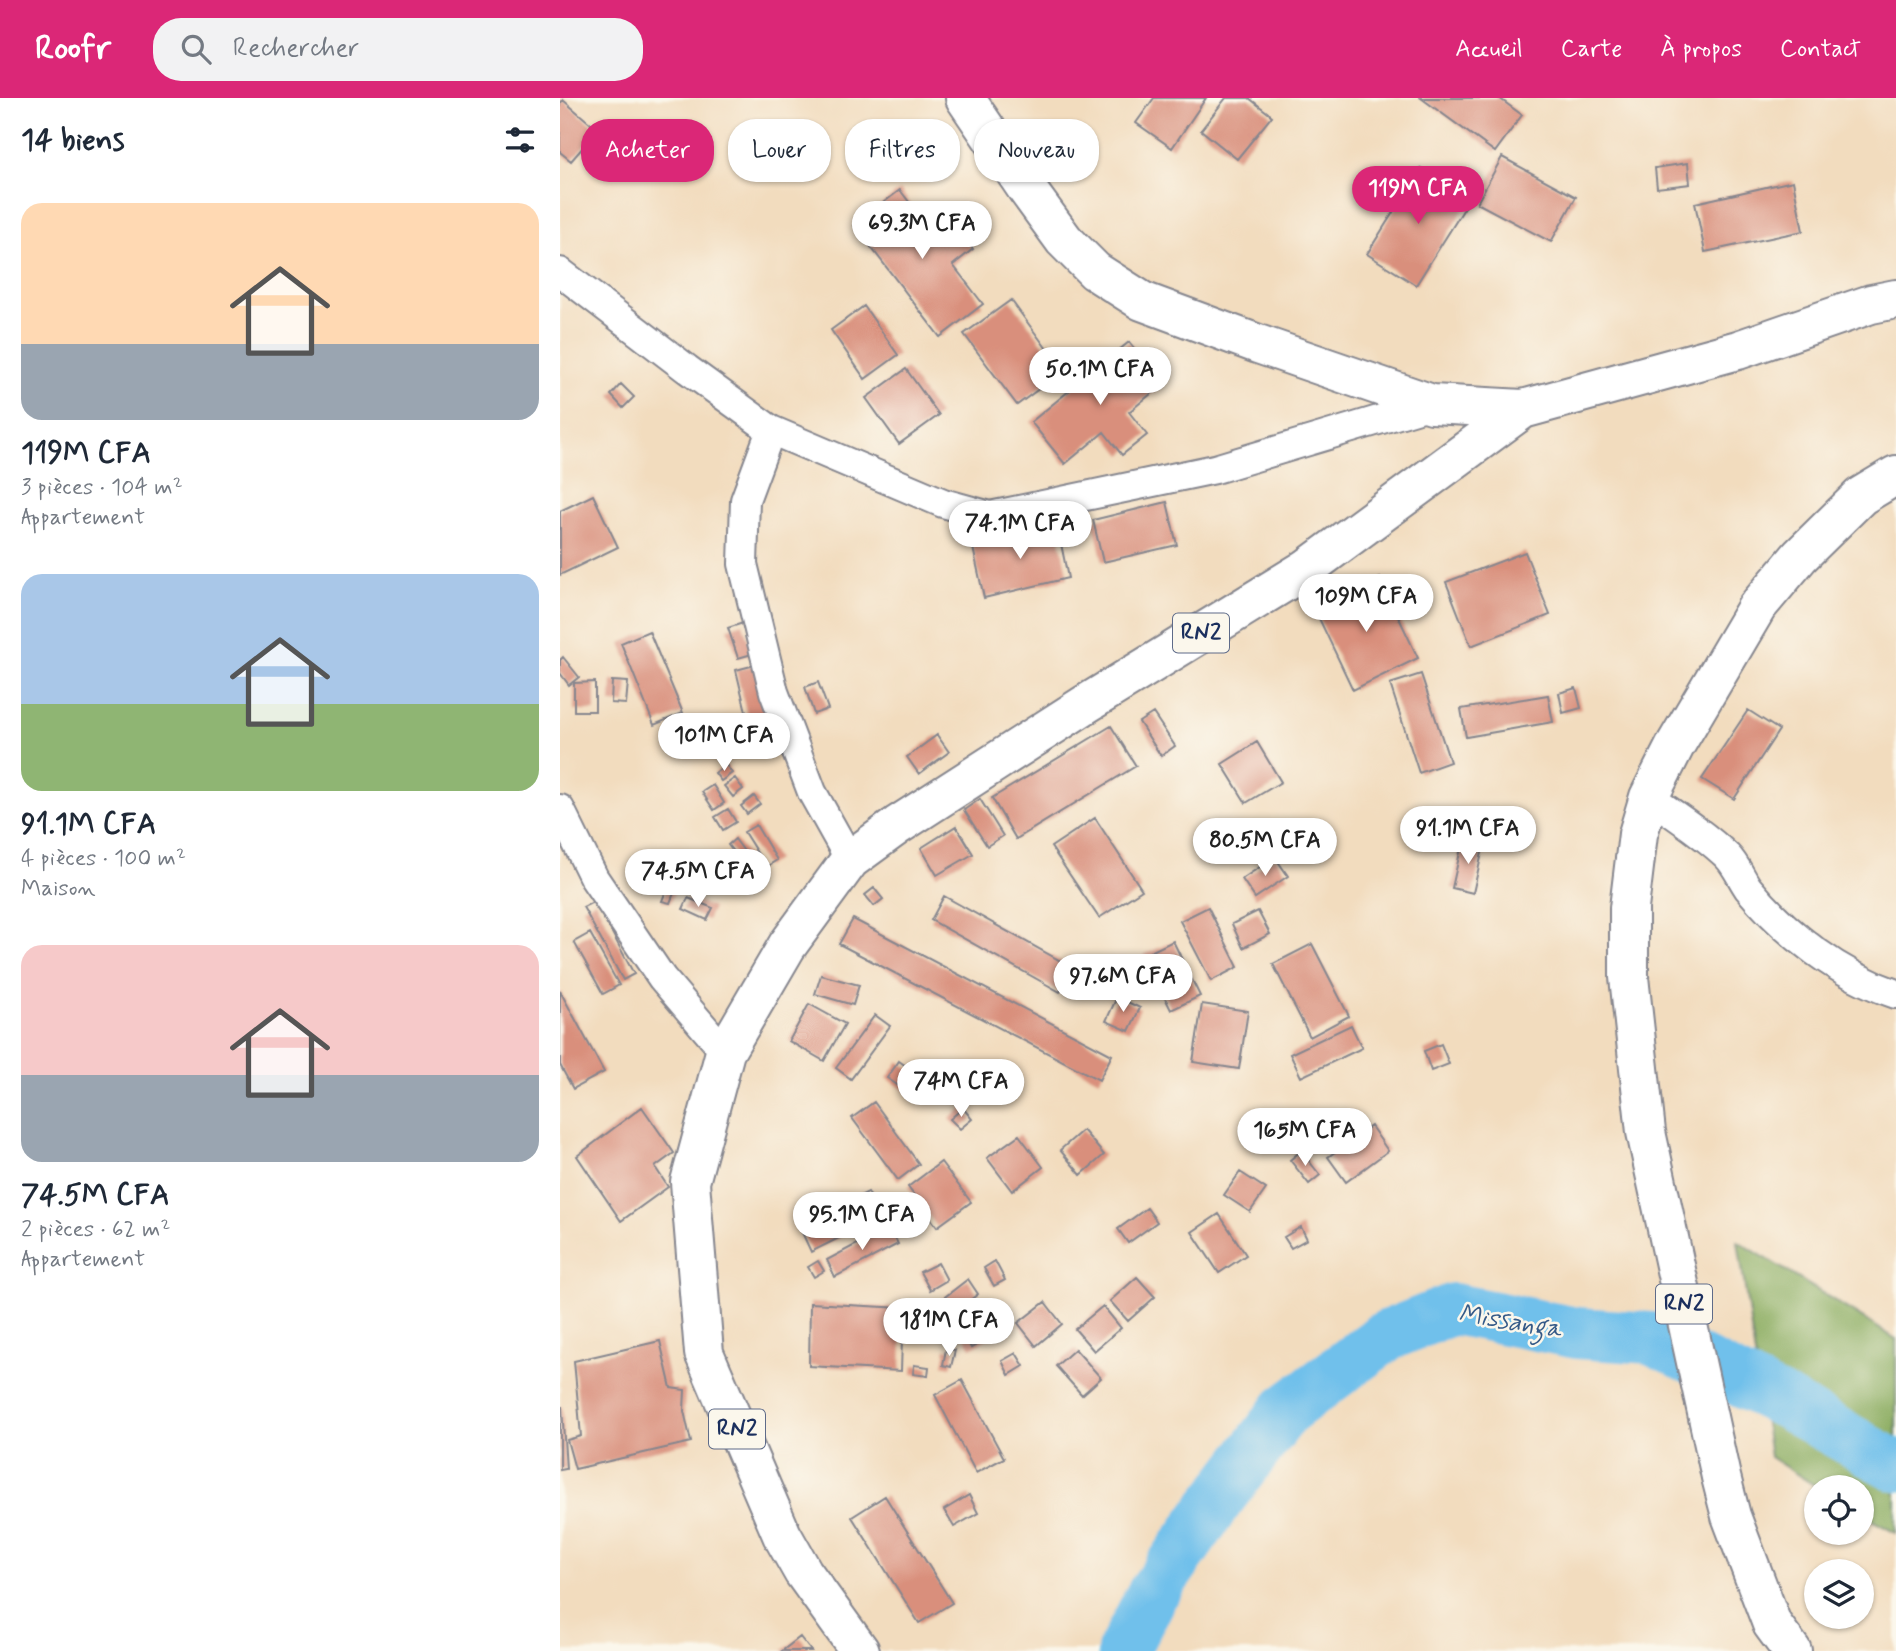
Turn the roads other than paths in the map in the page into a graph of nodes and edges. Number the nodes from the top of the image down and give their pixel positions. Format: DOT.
graph roads {
  1 [pos="965,98"];
  2 [pos="560,272"];
  3 [pos="1896,299"];
  4 [pos="1432,404"];
  5 [pos="1523,409"];
  6 [pos="771,430"];
  7 [pos="1896,475"];
  8 [pos="1650,797"];
  9 [pos="560,809"];
  10 [pos="850,860"];
  11 [pos="1896,994"];
  12 [pos="725,1052"];
  13 [pos="860,1651"];
  14 [pos="1793,1651"];
  1 -- 4 [label="main road"];
  2 -- 6 [label="street"];
  3 -- 5 [label="main road, RN2"];
  4 -- 5 [label="main road"];
  4 -- 6 [label="street"];
  5 -- 10 [label="main road, RN2"];
  6 -- 10 [label="street"];
  7 -- 8 [label="main road, RN2"];
  8 -- 11 [label="street"];
  8 -- 14 [label="main road, RN2"];
  9 -- 12 [label="street"];
  10 -- 12 [label="main road, RN2"];
  12 -- 13 [label="main road, RN2"];
}
